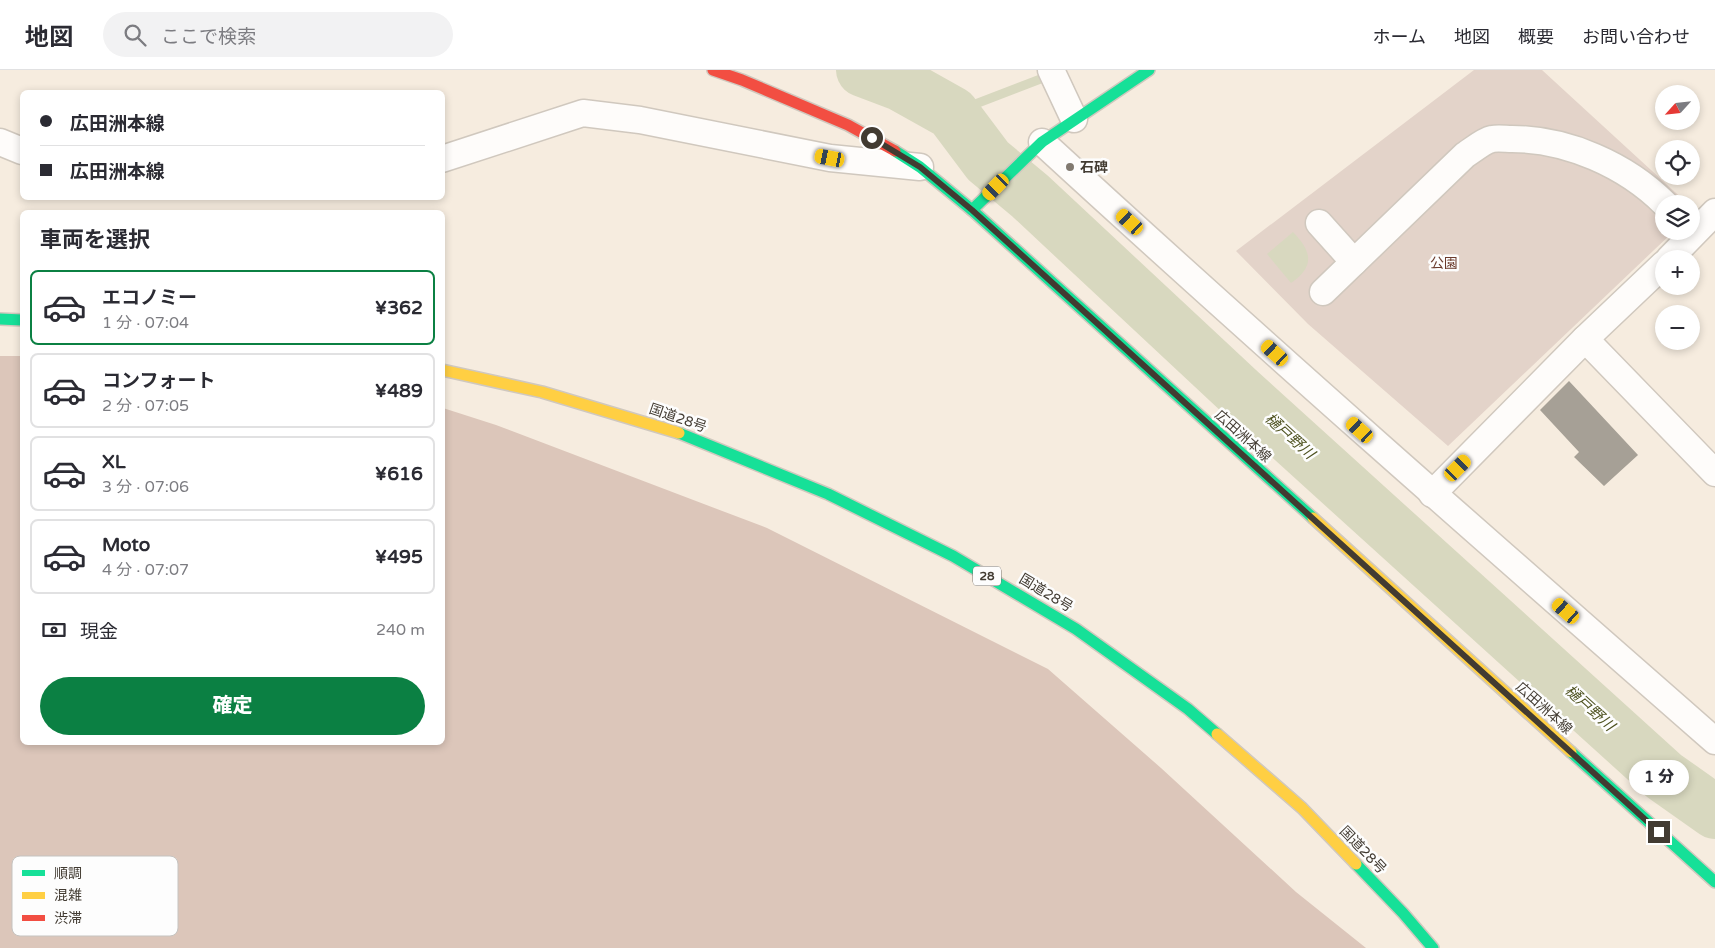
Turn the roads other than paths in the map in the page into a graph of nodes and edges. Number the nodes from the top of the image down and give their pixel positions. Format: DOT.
graph roads {
  1 [pos="713,70"];
  2 [pos="1051,70"];
  3 [pos="1149,70"];
  4 [pos="1074,119"];
  5 [pos="0,142"];
  6 [pos="1037,146"];
  7 [pos="20,149"];
  8 [pos="445,158"];
  9 [pos="920,167"];
  10 [pos="1656,195"];
  11 [pos="972,210"];
  12 [pos="1715,214"];
  13 [pos="1318,223"];
  14 [pos="1700,226"];
  15 [pos="1686,240"];
  16 [pos="1677,250"];
  17 [pos="1354,262"];
  18 [pos="1655,273"];
  19 [pos="1323,292"];
  20 [pos="0,318"];
  21 [pos="20,320"];
  22 [pos="1586,339"];
  23 [pos="445,371"];
  24 [pos="1715,473"];
  25 [pos="1432,494"];
  26 [pos="1715,741"];
  27 [pos="1715,882"];
  28 [pos="1433,948"];
  1 -- 9 [label="main road, 広田洲本線"];
  2 -- 4 [label="street"];
  3 -- 4 [label="main road"];
  4 -- 6 [label="main road"];
  5 -- 7 [label="street"];
  6 -- 11 [label="main road"];
  6 -- 25 [label="street"];
  8 -- 9 [label="street"];
  9 -- 11 [label="main road, 広田洲本線"];
  10 -- 17 [label="street"];
  11 -- 27 [label="main road, 広田洲本線"];
  12 -- 14 [label="street"];
  13 -- 17 [label="street"];
  15 -- 16 [label="street"];
  17 -- 19 [label="street"];
  18 -- 22 [label="street"];
  20 -- 21 [label="main road"];
  22 -- 24 [label="street"];
  22 -- 25 [label="street"];
  23 -- 28 [label="main road, 国道28号 / 28"];
  25 -- 26 [label="street"];
}
